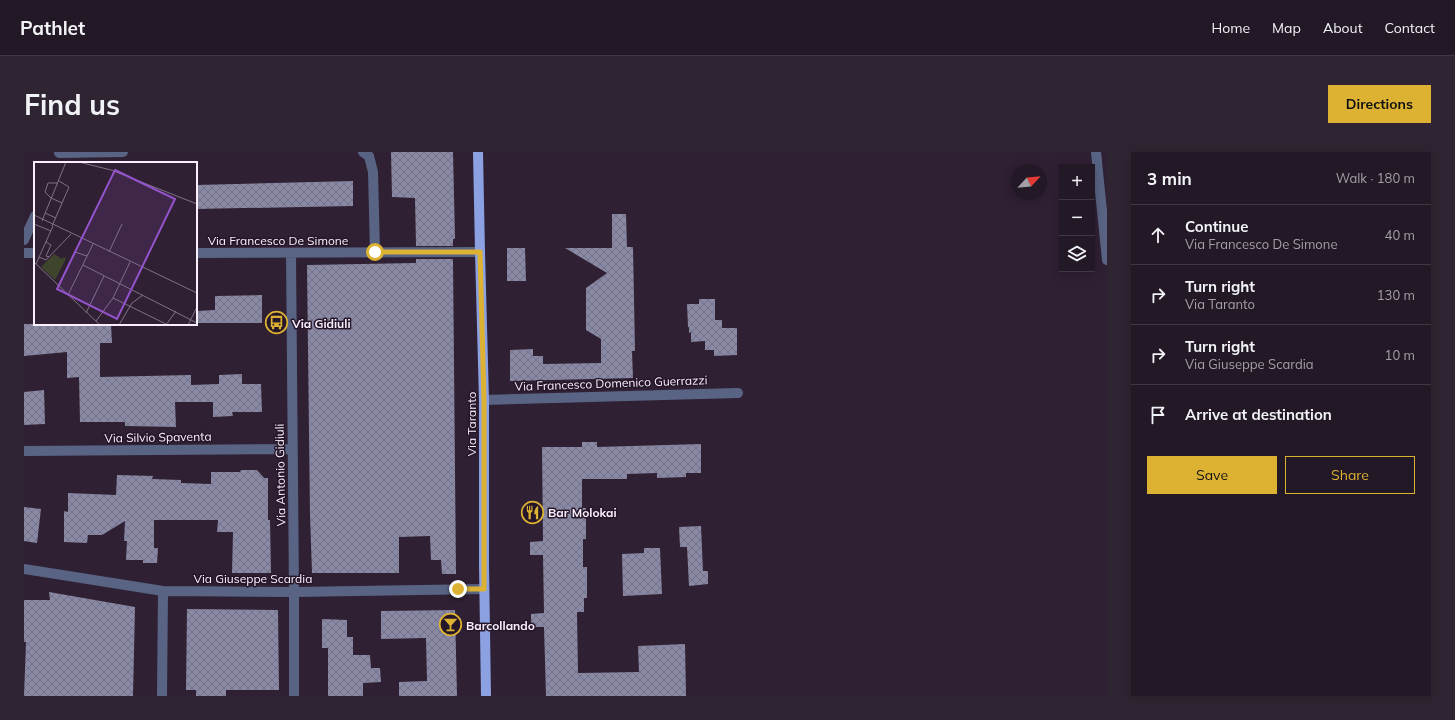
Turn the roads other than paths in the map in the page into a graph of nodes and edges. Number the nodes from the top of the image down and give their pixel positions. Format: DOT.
graph roads {
  1 [pos="124,152"];
  2 [pos="363,152"];
  3 [pos="478,152"];
  4 [pos="1096,152"];
  5 [pos="58,156"];
  6 [pos="34,218"];
  7 [pos="24,240"];
  8 [pos="375,252"];
  9 [pos="480,252"];
  10 [pos="197,253"];
  11 [pos="291,253"];
  12 [pos="1107,260"];
  13 [pos="738,393"];
  14 [pos="484,400"];
  15 [pos="292,449"];
  16 [pos="24,452"];
  17 [pos="24,569"];
  18 [pos="484,589"];
  19 [pos="163,591"];
  20 [pos="294,592"];
  21 [pos="162,696"];
  22 [pos="294,696"];
  23 [pos="486,696"];
  1 -- 5 [label="street"];
  2 -- 8 [label="street"];
  3 -- 9 [label="main road, Via Taranto"];
  4 -- 12 [label="street"];
  6 -- 7 [label="street"];
  8 -- 9 [label="street, Via Francesco De Simone"];
  8 -- 11 [label="street, Via Francesco De Simone"];
  9 -- 14 [label="main road, Via Taranto"];
  10 -- 11 [label="street, Via Francesco De Simone"];
  11 -- 15 [label="street, Via Antonio Gidiuli"];
  13 -- 14 [label="street, Via Francesco Domenico Guerrazzi"];
  14 -- 18 [label="main road, Via Taranto"];
  15 -- 16 [label="street, Via Silvio Spaventa"];
  15 -- 20 [label="street, Via Antonio Gidiuli"];
  17 -- 19 [label="street, Via Giuseppe Scardia"];
  18 -- 20 [label="street, Via Giuseppe Scardia"];
  18 -- 23 [label="main road, Via Taranto"];
  19 -- 20 [label="street, Via Giuseppe Scardia"];
  19 -- 21 [label="street"];
  20 -- 22 [label="street, Via Antonio Gidiuli"];
}
